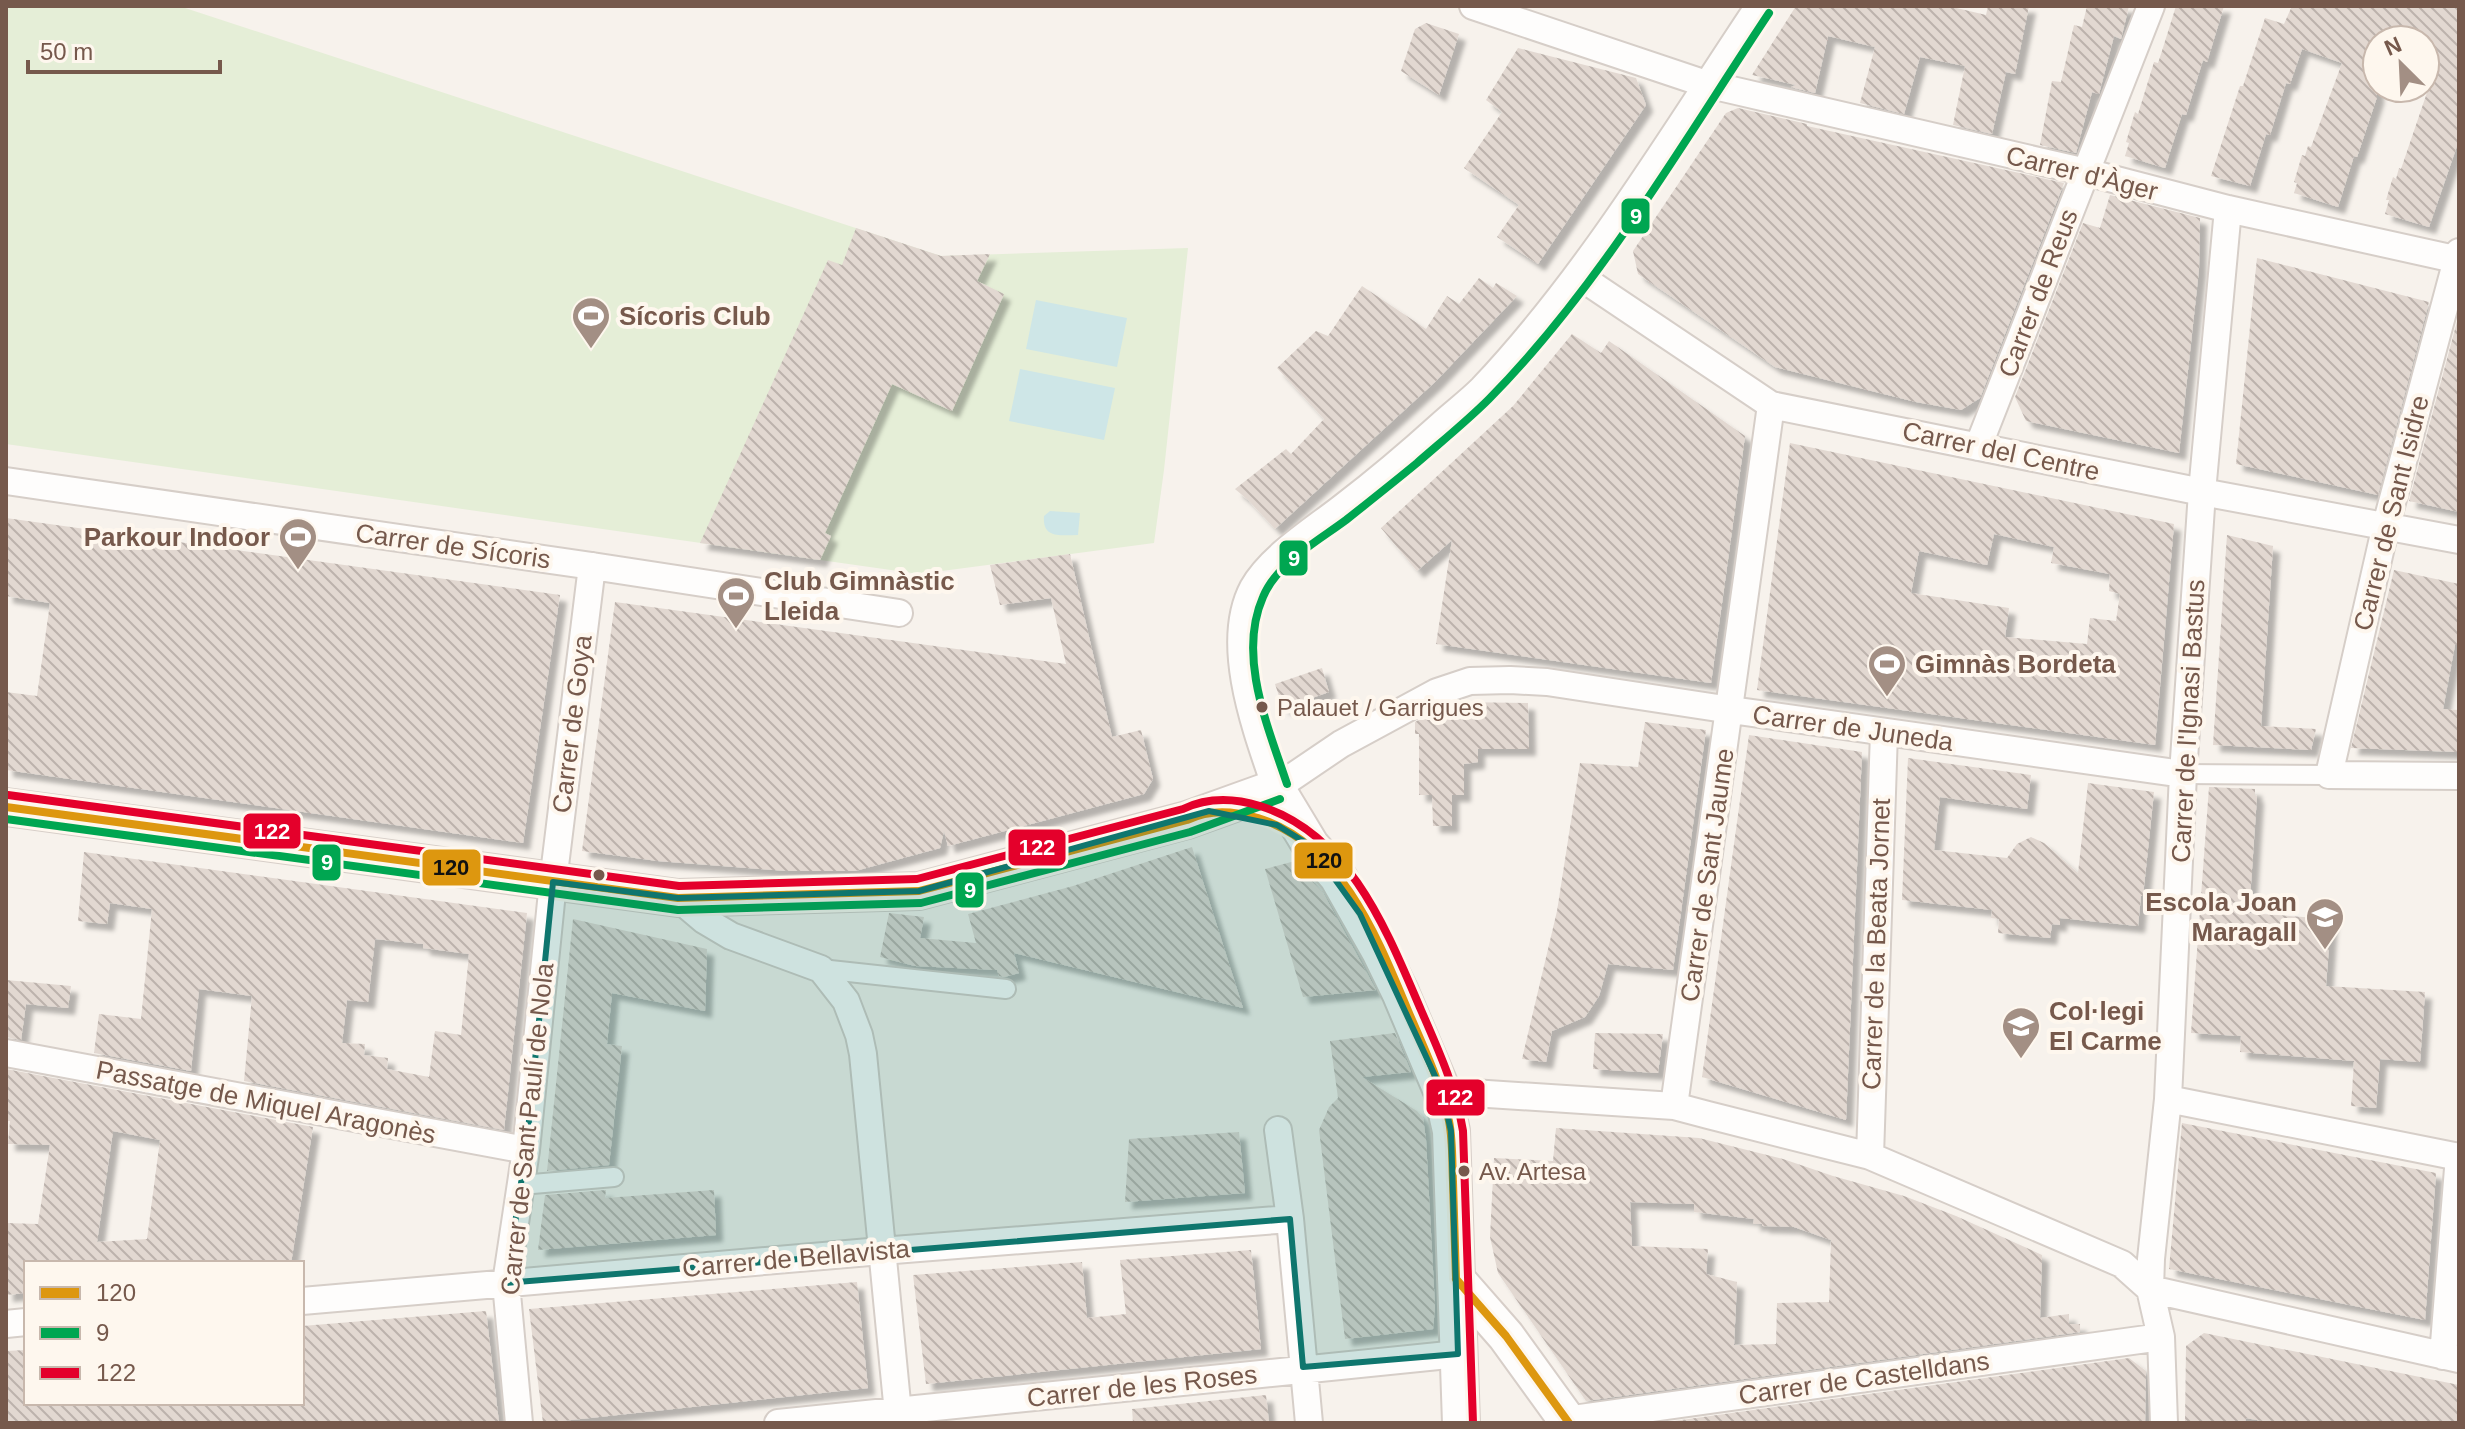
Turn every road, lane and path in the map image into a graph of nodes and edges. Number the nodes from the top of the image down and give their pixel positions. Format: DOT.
graph roads {
  1 [pos="1473,6"];
  2 [pos="1759,6"];
  3 [pos="2151,6"];
  4 [pos="1706,84"];
  5 [pos="2086,172"];
  6 [pos="2228,209"];
  7 [pos="2458,257"];
  8 [pos="1579,276"];
  9 [pos="1771,405"];
  10 [pos="1978,447"];
  11 [pos="6,481"];
  12 [pos="2202,492"];
  13 [pos="2386,525"];
  14 [pos="2459,540"];
  15 [pos="592,566"];
  16 [pos="899,613"];
  17 [pos="1731,710"];
  18 [pos="1884,732"];
  19 [pos="2183,774"];
  20 [pos="2329,775"];
  21 [pos="2459,776"];
  22 [pos="1276,788"];
  23 [pos="6,807"];
  24 [pos="1209,811"];
  25 [pos="1311,846"];
  26 [pos="553,882"];
  27 [pos="678,898"];
  28 [pos="821,969"];
  29 [pos="1006,989"];
  30 [pos="6,1053"];
  31 [pos="1442,1091"];
  32 [pos="2168,1099"];
  33 [pos="1674,1106"];
  34 [pos="1278,1130"];
  35 [pos="526,1150"];
  36 [pos="1870,1156"];
  37 [pos="2459,1156"];
  38 [pos="614,1177"];
  39 [pos="521,1185"];
  40 [pos="1290,1219"];
  41 [pos="881,1251"];
  42 [pos="1456,1279"];
  43 [pos="506,1283"];
  44 [pos="2150,1289"];
  45 [pos="304,1301"];
  46 [pos="2161,1337"];
  47 [pos="1458,1354"];
  48 [pos="2451,1358"];
  49 [pos="1303,1367"];
  50 [pos="899,1418"];
  51 [pos="1568,1421"];
  52 [pos="519,1423"];
  53 [pos="778,1423"];
  54 [pos="1309,1423"];
  55 [pos="1461,1423"];
  56 [pos="2164,1423"];
  1 -- 4 [label="street, Carrer d'Àger"];
  2 -- 4 [label="street"];
  3 -- 5 [label="street, Carrer de Reus"];
  4 -- 5 [label="street, Carrer d'Àger"];
  4 -- 8 [label="street"];
  5 -- 6 [label="street, Carrer d'Àger"];
  5 -- 10 [label="street, Carrer de Reus"];
  6 -- 7 [label="street, Carrer d'Àger"];
  6 -- 12 [label="street, Carrer de l'Ignasi Bastus"];
  7 -- 13 [label="street, Carrer de Sant Isidre"];
  8 -- 9 [label="street, Carrer del Centre"];
  8 -- 22 [label="street"];
  9 -- 10 [label="street, Carrer del Centre"];
  9 -- 17 [label="street, Carrer de Sant Jaume"];
  10 -- 12 [label="street, Carrer del Centre"];
  11 -- 15 [label="street, Carrer de Sícoris"];
  12 -- 13 [label="street, Carrer del Centre"];
  12 -- 19 [label="street, Carrer de l'Ignasi Bastus"];
  13 -- 14 [label="street, Carrer del Centre"];
  13 -- 20 [label="street, Carrer de Sant Isidre"];
  15 -- 16 [label="street, Carrer de Sícoris"];
  15 -- 26 [label="street, Carrer de Goya"];
  17 -- 18 [label="street, Carrer de Juneda"];
  17 -- 22 [label="street, Carrer de Juneda"];
  17 -- 33 [label="street, Carrer de Sant Jaume"];
  18 -- 19 [label="street, Carrer de Juneda"];
  18 -- 36 [label="street, Carrer de la Beata Jornet"];
  19 -- 20 [label="street, Carrer de Juneda"];
  19 -- 32 [label="street, Carrer de l'Ignasi Bastus"];
  20 -- 21 [label="street, Carrer de Juneda"];
  22 -- 24 [label="main road"];
  22 -- 25 [label="main road"];
  23 -- 26 [label="main road"];
  24 -- 25 [label="main road"];
  24 -- 27 [label="main road"];
  25 -- 31 [label="main road"];
  26 -- 27 [label="main road"];
  26 -- 35 [label="street, Carrer de Sant Paulí de Nola"];
  27 -- 28 [label="street"];
  28 -- 29 [label="street"];
  28 -- 41 [label="street"];
  30 -- 35 [label="street, Passatge de Miquel Aragonès"];
  31 -- 33 [label="street"];
  31 -- 42 [label="main road"];
  32 -- 37 [label="street"];
  32 -- 44 [label="street, Carrer de l'Ignasi Bastus"];
  33 -- 36 [label="street"];
  34 -- 40 [label="street"];
  35 -- 39 [label="street, Carrer de Sant Paulí de Nola"];
  36 -- 44 [label="street"];
  37 -- 48 [label="street"];
  38 -- 39 [label="street"];
  39 -- 43 [label="street, Carrer de Sant Paulí de Nola"];
  40 -- 41 [label="street, Carrer de Bellavista"];
  40 -- 49 [label="street"];
  41 -- 43 [label="street, Carrer de Bellavista"];
  41 -- 50 [label="street"];
  42 -- 47 [label="main road"];
  42 -- 51 [label="main road"];
  43 -- 45 [label="street, Carrer de Bellavista"];
  43 -- 52 [label="street, Carrer de Sant Paulí de Nola"];
  44 -- 46 [label="street, Carrer de l'Ignasi Bastus"];
  44 -- 48 [label="street"];
  46 -- 51 [label="street, Carrer de Castelldans"];
  46 -- 56 [label="street, Carrer de l'Ignasi Bastus"];
  47 -- 49 [label="street, Carrer de les Roses"];
  47 -- 55 [label="main road"];
  49 -- 50 [label="street, Carrer de les Roses"];
  49 -- 54 [label="street"];
  50 -- 53 [label="street, Carrer de les Roses"];
}
